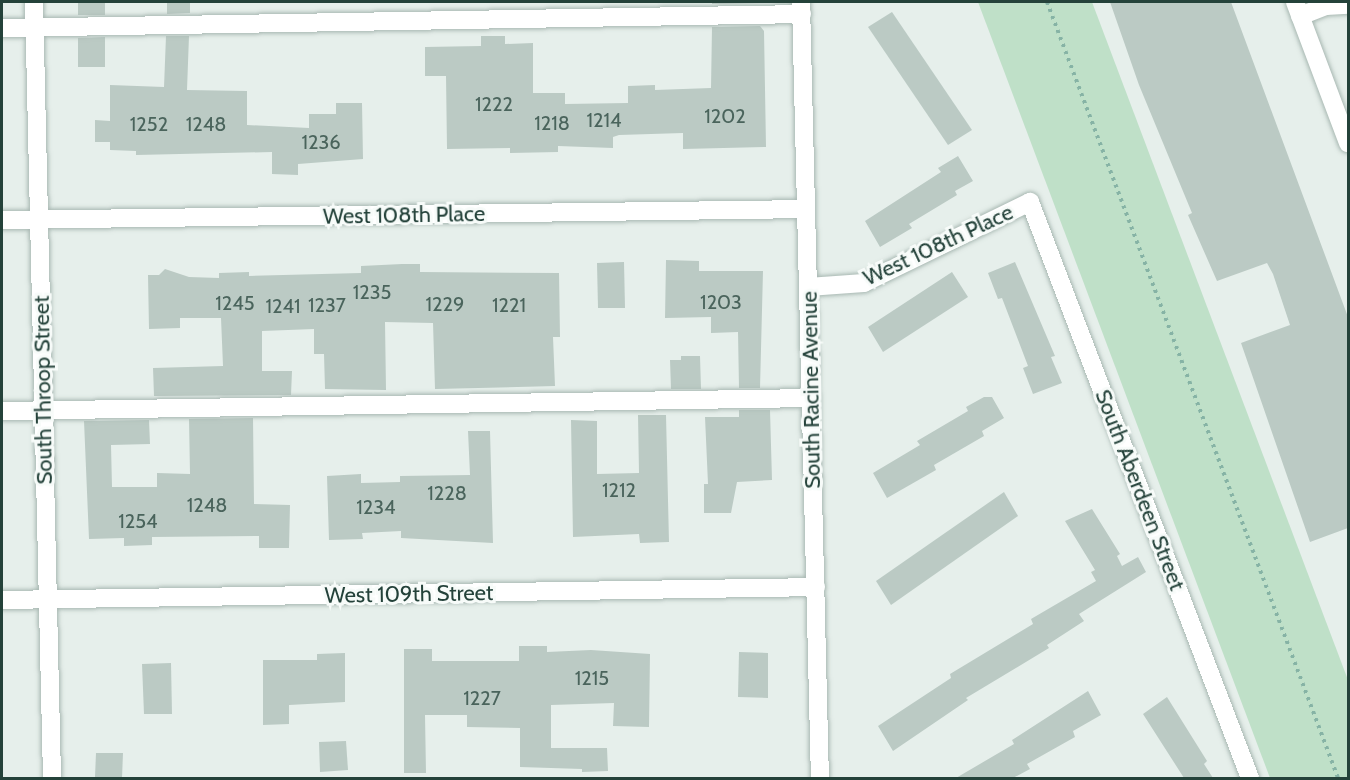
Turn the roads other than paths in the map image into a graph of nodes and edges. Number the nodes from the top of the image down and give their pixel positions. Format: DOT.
graph roads {
  1 [pos="34,2"];
  2 [pos="1348,5"];
  3 [pos="801,8"];
  4 [pos="1298,9"];
  5 [pos="35,27"];
  6 [pos="2,28"];
  7 [pos="1348,143"];
  8 [pos="1030,202"];
  9 [pos="806,209"];
  10 [pos="2,220"];
  11 [pos="40,220"];
  12 [pos="808,287"];
  13 [pos="811,398"];
  14 [pos="44,410"];
  15 [pos="2,411"];
  16 [pos="816,587"];
  17 [pos="2,600"];
  18 [pos="48,600"];
  19 [pos="52,778"];
  20 [pos="820,778"];
  21 [pos="1250,778"];
  1 -- 5 [label="street, South Throop Street"];
  2 -- 4 [label="street"];
  3 -- 5 [label="street"];
  3 -- 9 [label="street, South Racine Avenue"];
  4 -- 7 [label="street"];
  5 -- 6 [label="street"];
  5 -- 11 [label="street, South Throop Street"];
  8 -- 12 [label="street, West 108th Place"];
  8 -- 21 [label="street, South Aberdeen Street"];
  9 -- 11 [label="street, West 108th Place"];
  9 -- 12 [label="street, South Racine Avenue"];
  10 -- 11 [label="street, West 108th Place"];
  11 -- 14 [label="street, South Throop Street"];
  12 -- 13 [label="street, South Racine Avenue"];
  13 -- 14 [label="street"];
  13 -- 16 [label="street, South Racine Avenue"];
  14 -- 15 [label="street"];
  14 -- 18 [label="street, South Throop Street"];
  16 -- 18 [label="street, West 109th Street"];
  16 -- 20 [label="street, South Racine Avenue"];
  17 -- 18 [label="street, West 109th Street"];
  18 -- 19 [label="street, South Throop Street"];
}
